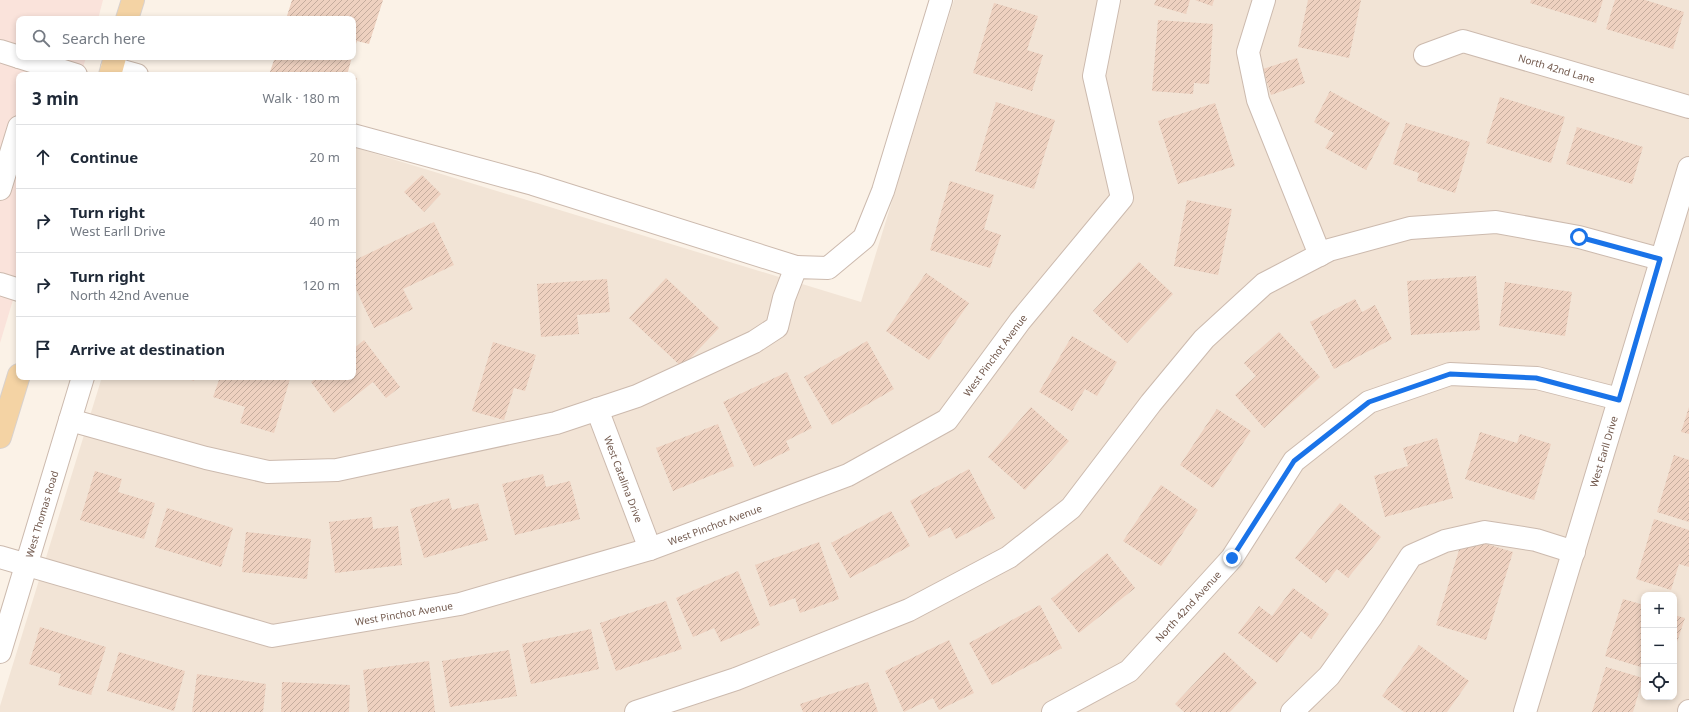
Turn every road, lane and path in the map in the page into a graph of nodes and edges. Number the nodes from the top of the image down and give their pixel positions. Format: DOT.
graph roads {
  1 [pos="133,0"];
  2 [pos="941,0"];
  3 [pos="1109,0"];
  4 [pos="1264,0"];
  5 [pos="128,16"];
  6 [pos="0,51"];
  7 [pos="1425,55"];
  8 [pos="16,58"];
  9 [pos="28,63"];
  10 [pos="112,67"];
  11 [pos="64,72"];
  12 [pos="128,72"];
  13 [pos="1689,107"];
  14 [pos="356,136"];
  15 [pos="16,137"];
  16 [pos="1689,168"];
  17 [pos="0,189"];
  18 [pos="1320,255"];
  19 [pos="1660,259"];
  20 [pos="796,266"];
  21 [pos="0,284"];
  22 [pos="16,289"];
  23 [pos="17,380"];
  24 [pos="82,380"];
  25 [pos="1619,400"];
  26 [pos="597,409"];
  27 [pos="70,420"];
  28 [pos="0,437"];
  29 [pos="650,549"];
  30 [pos="1574,552"];
  31 [pos="0,558"];
  32 [pos="26,565"];
  33 [pos="0,652"];
  34 [pos="636,712"];
  35 [pos="1054,712"];
  36 [pos="1292,712"];
  37 [pos="1525,712"];
  1 -- 5 [label="main road"];
  2 -- 20 [label="street"];
  3 -- 29 [label="street, West Pinchot Avenue"];
  4 -- 18 [label="street"];
  6 -- 8 [label="street"];
  7 -- 13 [label="street, North 42nd Lane"];
  9 -- 11 [label="street"];
  10 -- 12 [label="street"];
  14 -- 20 [label="street"];
  15 -- 17 [label="street"];
  16 -- 19 [label="street, West Earll Drive"];
  18 -- 19 [label="street"];
  18 -- 34 [label="street"];
  19 -- 25 [label="street, West Earll Drive"];
  20 -- 26 [label="street"];
  21 -- 22 [label="street"];
  23 -- 28 [label="main road"];
  24 -- 27 [label="street, West Thomas Road"];
  25 -- 30 [label="street, West Earll Drive"];
  25 -- 35 [label="street, North 42nd Avenue"];
  26 -- 27 [label="street"];
  26 -- 29 [label="street, West Catalina Drive"];
  27 -- 32 [label="street, West Thomas Road"];
  29 -- 32 [label="street, West Pinchot Avenue"];
  30 -- 36 [label="street"];
  30 -- 37 [label="street, West Earll Drive"];
  31 -- 32 [label="street, West Pinchot Avenue"];
  32 -- 33 [label="street, West Thomas Road"];
}
